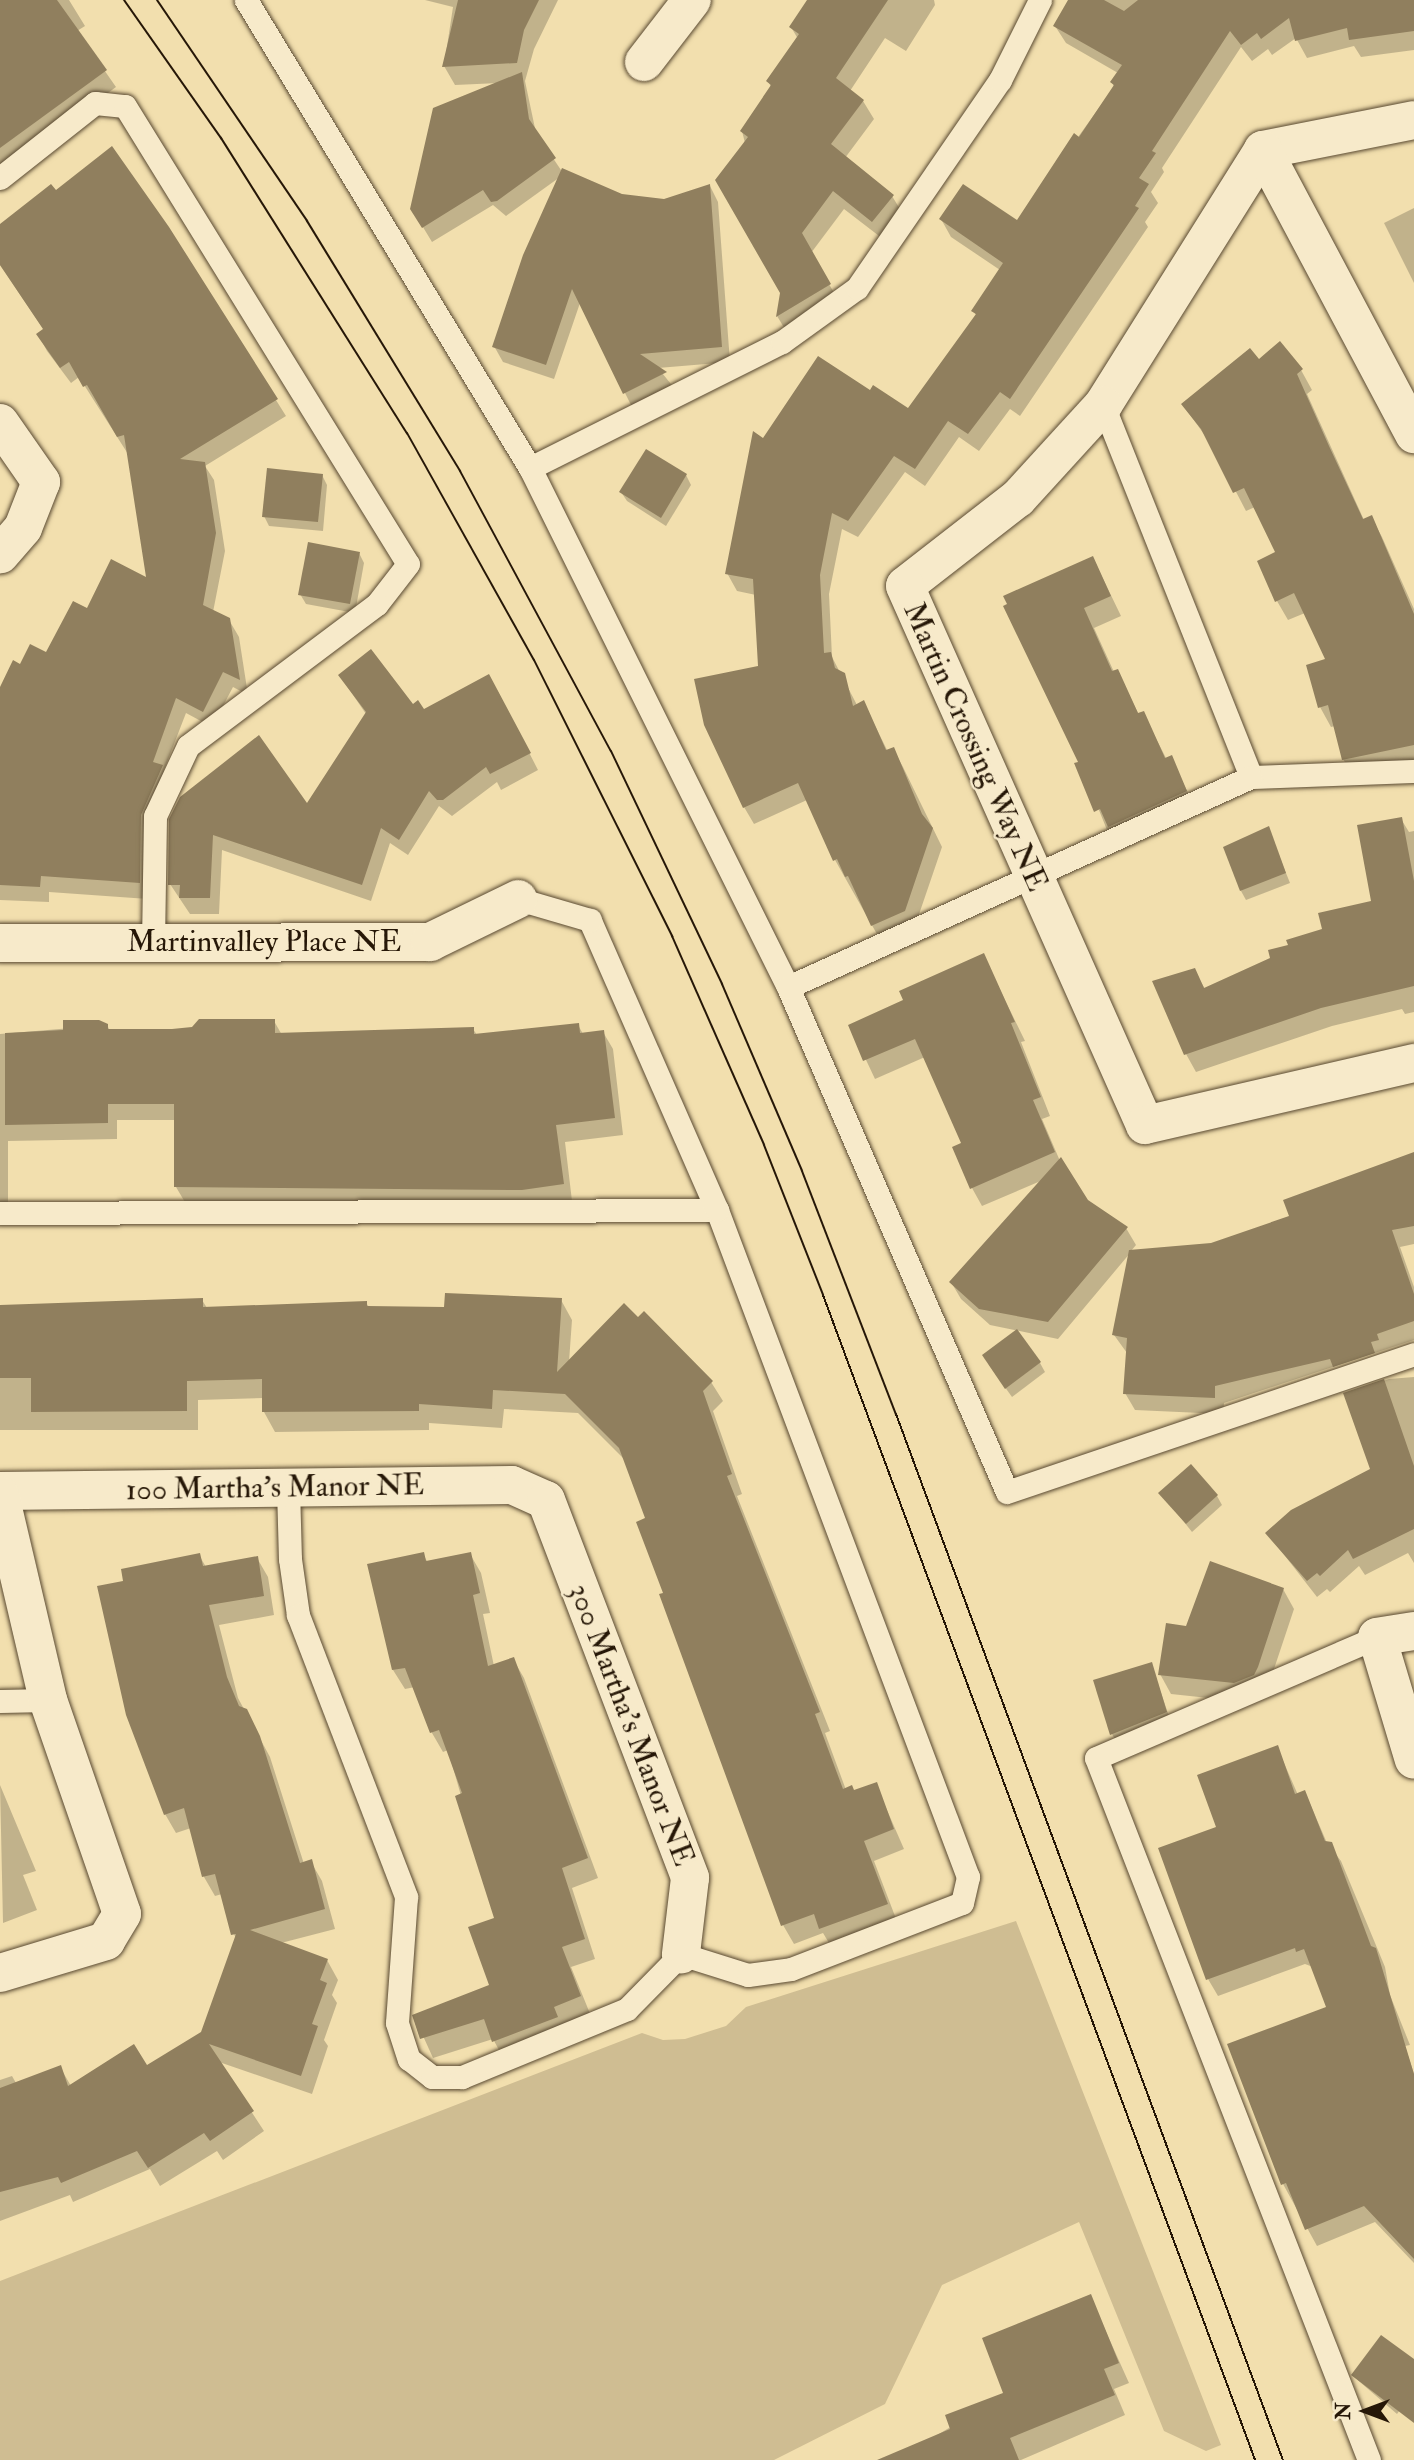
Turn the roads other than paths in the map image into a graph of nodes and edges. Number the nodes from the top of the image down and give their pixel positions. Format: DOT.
graph roads {
  1 [pos="246,0"];
  2 [pos="692,0"];
  3 [pos="1040,0"];
  4 [pos="644,62"];
  5 [pos="1414,120"];
  6 [pos="1263,150"];
  7 [pos="0,178"];
  8 [pos="1104,405"];
  9 [pos="0,423"];
  10 [pos="1412,423"];
  11 [pos="530,468"];
  12 [pos="0,554"];
  13 [pos="1414,771"];
  14 [pos="1251,777"];
  15 [pos="1030,874"];
  16 [pos="518,899"];
  17 [pos="153,941"];
  18 [pos="0,943"];
  19 [pos="788,987"];
  20 [pos="1414,1063"];
  21 [pos="717,1210"];
  22 [pos="0,1213"];
  23 [pos="1414,1354"];
  24 [pos="288,1488"];
  25 [pos="0,1493"];
  26 [pos="546,1500"];
  27 [pos="1414,1631"];
  28 [pos="1377,1637"];
  29 [pos="48,1700"];
  30 [pos="0,1701"];
  31 [pos="1414,1760"];
  32 [pos="681,1954"];
  33 [pos="0,1973"];
  34 [pos="1369,2460"];
  1 -- 11 [label="lane"];
  2 -- 4 [label="street"];
  3 -- 11 [label="lane"];
  5 -- 6 [label="street"];
  6 -- 8 [label="street, Martin Crossing Way NE"];
  6 -- 10 [label="street"];
  7 -- 17 [label="lane"];
  8 -- 14 [label="lane"];
  8 -- 15 [label="street, Martin Crossing Way NE"];
  9 -- 12 [label="street"];
  11 -- 19 [label="lane"];
  13 -- 14 [label="lane"];
  14 -- 15 [label="lane"];
  15 -- 19 [label="lane"];
  15 -- 20 [label="street, Martin Crossing Way NE"];
  16 -- 17 [label="street, Martinvalley Place NE"];
  16 -- 21 [label="lane"];
  17 -- 18 [label="street, Martinvalley Place NE"];
  19 -- 23 [label="lane"];
  21 -- 22 [label="lane"];
  21 -- 32 [label="lane"];
  24 -- 25 [label="street, 100 Martha's Manor NE"];
  24 -- 26 [label="street, 100 Martha's Manor NE"];
  24 -- 32 [label="lane"];
  25 -- 29 [label="street"];
  26 -- 32 [label="street, 300 Martha's Manor NE"];
  27 -- 28 [label="street"];
  28 -- 31 [label="street"];
  28 -- 34 [label="lane"];
  29 -- 30 [label="lane"];
  29 -- 33 [label="street"];
}
